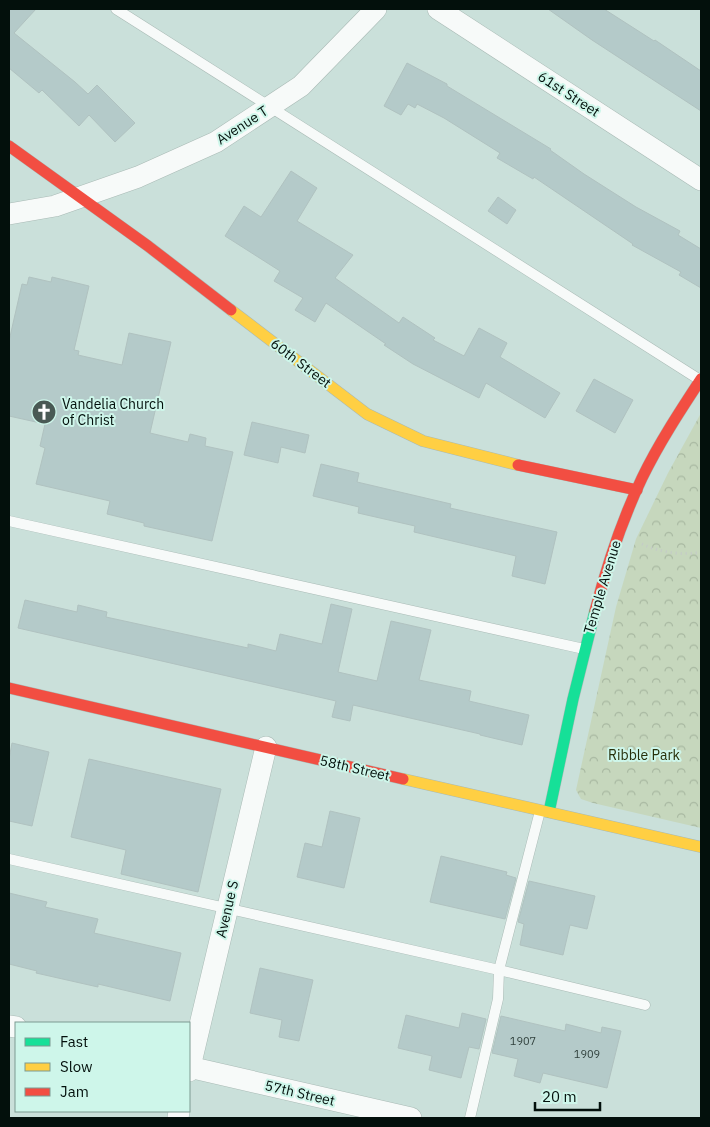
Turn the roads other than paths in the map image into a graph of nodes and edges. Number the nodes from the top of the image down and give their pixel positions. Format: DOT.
graph roads {
  1 [pos="116,9"];
  2 [pos="376,9"];
  3 [pos="438,9"];
  4 [pos="271,106"];
  5 [pos="9,146"];
  6 [pos="701,180"];
  7 [pos="80,197"];
  8 [pos="9,214"];
  9 [pos="701,380"];
  10 [pos="637,490"];
  11 [pos="9,521"];
  12 [pos="584,650"];
  13 [pos="9,688"];
  14 [pos="266,747"];
  15 [pos="544,811"];
  16 [pos="701,847"];
  17 [pos="9,860"];
  18 [pos="227,910"];
  19 [pos="499,970"];
  20 [pos="645,1005"];
  21 [pos="190,1064"];
  22 [pos="190,1068"];
  23 [pos="411,1118"];
  24 [pos="470,1118"];
  1 -- 4 [label="lane"];
  2 -- 4 [label="street, Avenue T"];
  3 -- 6 [label="street, 61st Street"];
  4 -- 7 [label="street, Avenue T"];
  4 -- 9 [label="lane"];
  5 -- 7 [label="street, 60th Street"];
  7 -- 8 [label="street, Avenue T"];
  7 -- 10 [label="street, 60th Street"];
  9 -- 10 [label="street, Temple Avenue"];
  10 -- 12 [label="street, Temple Avenue"];
  11 -- 12 [label="lane"];
  12 -- 15 [label="street, Temple Avenue"];
  13 -- 14 [label="street, 58th Street"];
  14 -- 15 [label="street, 58th Street"];
  14 -- 18 [label="street, Avenue S"];
  15 -- 16 [label="street, 58th Street"];
  15 -- 19 [label="lane"];
  17 -- 18 [label="lane"];
  18 -- 19 [label="lane"];
  18 -- 21 [label="street, Avenue S"];
  19 -- 20 [label="lane"];
  19 -- 24 [label="lane"];
  22 -- 23 [label="street, 57th Street"];
}
